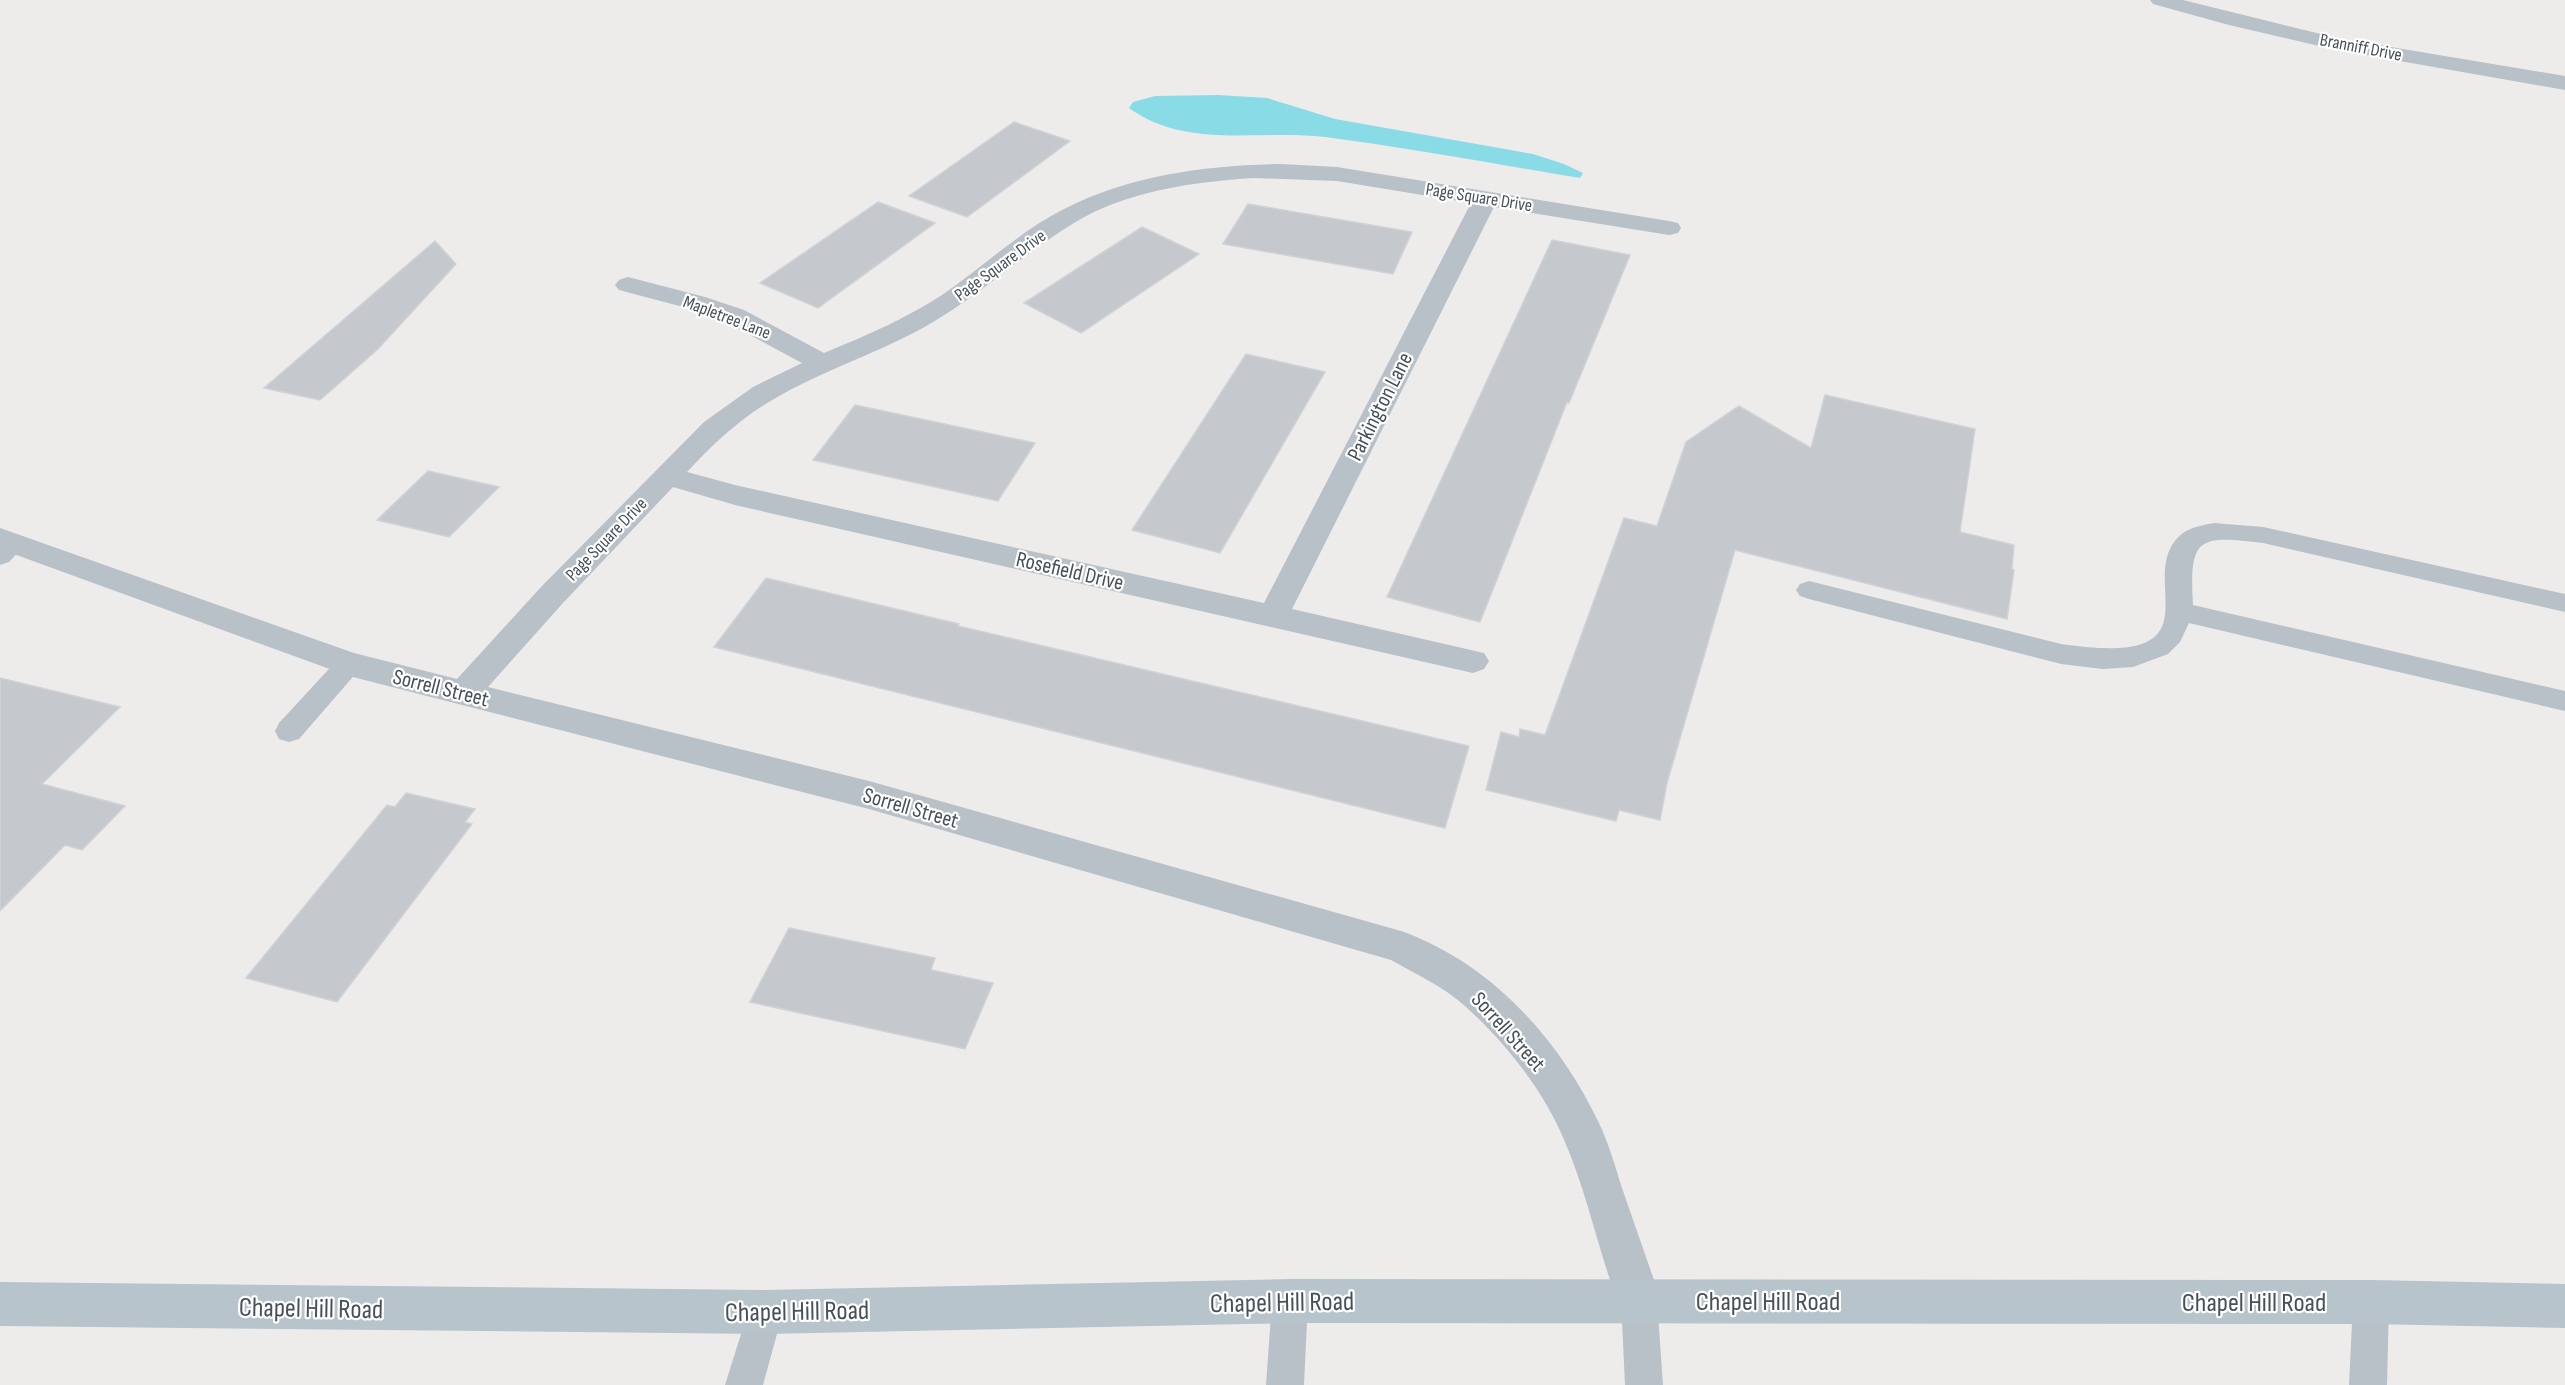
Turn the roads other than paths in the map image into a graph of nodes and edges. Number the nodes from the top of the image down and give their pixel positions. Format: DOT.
graph roads {
  1 [pos="2160,0"];
  2 [pos="2565,83"];
  3 [pos="1486,198"];
  4 [pos="1669,228"];
  5 [pos="628,285"];
  6 [pos="821,363"];
  7 [pos="667,476"];
  8 [pos="5,546"];
  9 [pos="1809,590"];
  10 [pos="2565,603"];
  11 [pos="2180,611"];
  12 [pos="1273,615"];
  13 [pos="1473,661"];
  14 [pos="349,664"];
  15 [pos="464,694"];
  16 [pos="2565,701"];
  17 [pos="289,731"];
  18 [pos="1639,1300"];
  19 [pos="1290,1301"];
  20 [pos="2371,1302"];
  21 [pos="0,1304"];
  22 [pos="2562,1307"];
  23 [pos="765,1312"];
  24 [pos="744,1385"];
  25 [pos="1285,1385"];
  26 [pos="1644,1385"];
  27 [pos="2368,1385"];
  1 -- 2 [label="street, Branniff Drive"];
  3 -- 4 [label="street, Page Square Drive"];
  3 -- 6 [label="street, Page Square Drive"];
  3 -- 12 [label="street, Parkington Lane"];
  5 -- 6 [label="street, Mapletree Lane"];
  6 -- 7 [label="street, Page Square Drive"];
  7 -- 12 [label="street, Rosefield Drive"];
  7 -- 15 [label="street, Page Square Drive"];
  8 -- 14 [label="street, Sorrell Street"];
  9 -- 11 [label="lane"];
  10 -- 11 [label="lane"];
  11 -- 16 [label="lane"];
  12 -- 13 [label="street, Rosefield Drive"];
  14 -- 15 [label="street, Sorrell Street"];
  14 -- 17 [label="lane"];
  15 -- 18 [label="street, Sorrell Street"];
  18 -- 19 [label="main road, Chapel Hill Road"];
  18 -- 20 [label="main road, Chapel Hill Road"];
  18 -- 26 [label="lane"];
  19 -- 23 [label="main road, Chapel Hill Road"];
  19 -- 25 [label="lane"];
  20 -- 22 [label="main road, Chapel Hill Road"];
  20 -- 27 [label="lane"];
  21 -- 23 [label="main road, Chapel Hill Road"];
  23 -- 24 [label="lane"];
}
